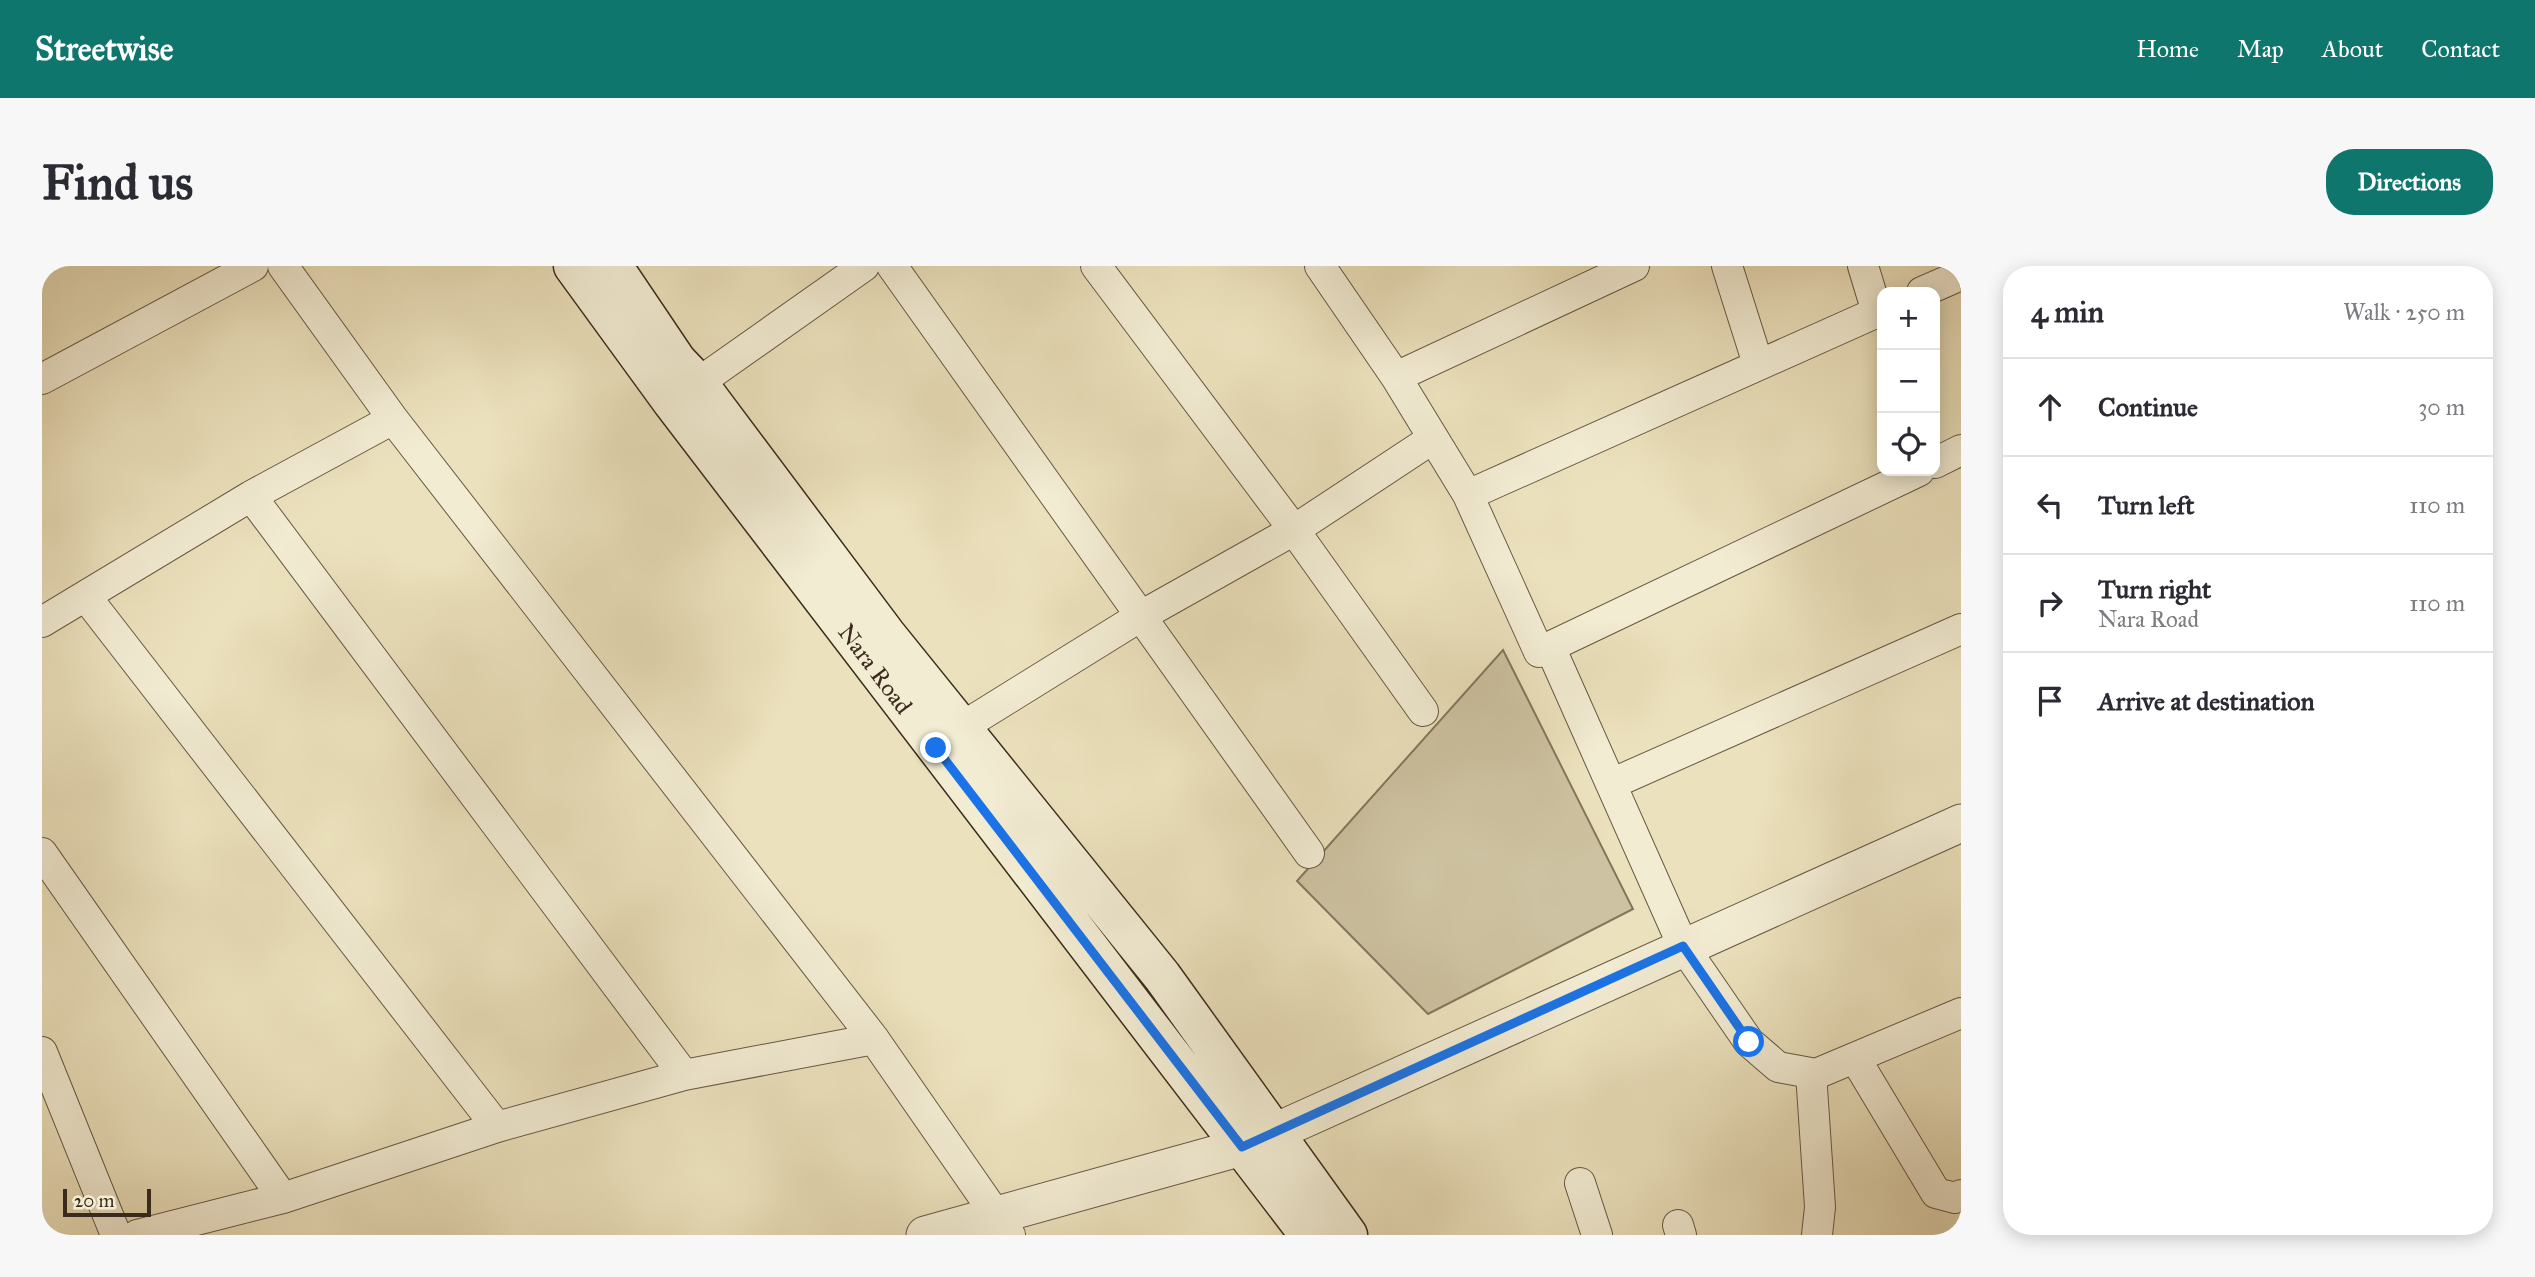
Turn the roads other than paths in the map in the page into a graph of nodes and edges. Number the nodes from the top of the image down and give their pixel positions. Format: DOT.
graph roads {
  1 [pos="253,266"];
  2 [pos="284,266"];
  3 [pos="573,266"];
  4 [pos="613,266"];
  5 [pos="864,266"];
  6 [pos="892,266"];
  7 [pos="1096,266"];
  8 [pos="1320,266"];
  9 [pos="1634,266"];
  10 [pos="1727,266"];
  11 [pos="1863,266"];
  12 [pos="1961,275"];
  13 [pos="1933,287"];
  14 [pos="1877,303"];
  15 [pos="1877,312"];
  16 [pos="1758,363"];
  17 [pos="1396,377"];
  18 [pos="42,379"];
  19 [pos="698,383"];
  20 [pos="393,419"];
  21 [pos="1432,439"];
  22 [pos="1961,450"];
  23 [pos="1940,460"];
  24 [pos="1909,476"];
  25 [pos="1468,495"];
  26 [pos="251,496"];
  27 [pos="1294,530"];
  28 [pos="87,598"];
  29 [pos="1141,616"];
  30 [pos="42,622"];
  31 [pos="1961,629"];
  32 [pos="1550,647"];
  33 [pos="1423,711"];
  34 [pos="949,738"];
  35 [pos="1611,784"];
  36 [pos="1961,823"];
  37 [pos="42,853"];
  38 [pos="1309,853"];
  39 [pos="1683,946"];
  40 [pos="1961,1013"];
  41 [pos="874,1039"];
  42 [pos="42,1052"];
  43 [pos="1855,1058"];
  44 [pos="1811,1073"];
  45 [pos="684,1075"];
  46 [pos="497,1127"];
  47 [pos="1276,1132"];
  48 [pos="1242,1147"];
  49 [pos="1580,1182"];
  50 [pos="1961,1195"];
  51 [pos="283,1198"];
  52 [pos="1004,1226"];
  53 [pos="116,1235"];
  54 [pos="137,1235"];
  55 [pos="925,1235"];
  56 [pos="1309,1235"];
  57 [pos="1348,1235"];
  58 [pos="1597,1235"];
  59 [pos="1817,1235"];
  1 -- 18 [label="street"];
  2 -- 20 [label="street"];
  3 -- 34 [label="main road, Nara Road"];
  4 -- 19 [label="main road"];
  5 -- 19 [label="street"];
  6 -- 29 [label="street"];
  7 -- 27 [label="street"];
  8 -- 17 [label="street"];
  9 -- 17 [label="street"];
  10 -- 16 [label="street"];
  11 -- 14 [label="street"];
  12 -- 13 [label="street"];
  15 -- 16 [label="street"];
  16 -- 25 [label="street"];
  17 -- 21 [label="street"];
  19 -- 34 [label="main road"];
  20 -- 26 [label="street"];
  20 -- 41 [label="street"];
  21 -- 25 [label="street"];
  21 -- 27 [label="street"];
  22 -- 23 [label="street"];
  24 -- 32 [label="street"];
  25 -- 32 [label="street"];
  26 -- 28 [label="street"];
  26 -- 45 [label="street"];
  27 -- 29 [label="street"];
  27 -- 33 [label="street"];
  28 -- 30 [label="street"];
  28 -- 46 [label="street"];
  29 -- 34 [label="street"];
  29 -- 38 [label="street"];
  31 -- 35 [label="street"];
  32 -- 35 [label="street"];
  34 -- 47 [label="main road"];
  34 -- 48 [label="main road, Nara Road"];
  35 -- 39 [label="street"];
  36 -- 39 [label="street"];
  37 -- 51 [label="street"];
  39 -- 44 [label="street"];
  39 -- 47 [label="street"];
  40 -- 43 [label="street"];
  41 -- 45 [label="street"];
  41 -- 52 [label="street"];
  42 -- 53 [label="street"];
  43 -- 44 [label="street"];
  43 -- 50 [label="street"];
  44 -- 59 [label="street"];
  45 -- 46 [label="street"];
  46 -- 51 [label="street"];
  47 -- 48 [label="street"];
  47 -- 57 [label="main road"];
  48 -- 52 [label="street"];
  48 -- 56 [label="main road, Nara Road"];
  49 -- 58 [label="street"];
  51 -- 54 [label="street"];
  52 -- 55 [label="street"];
}
